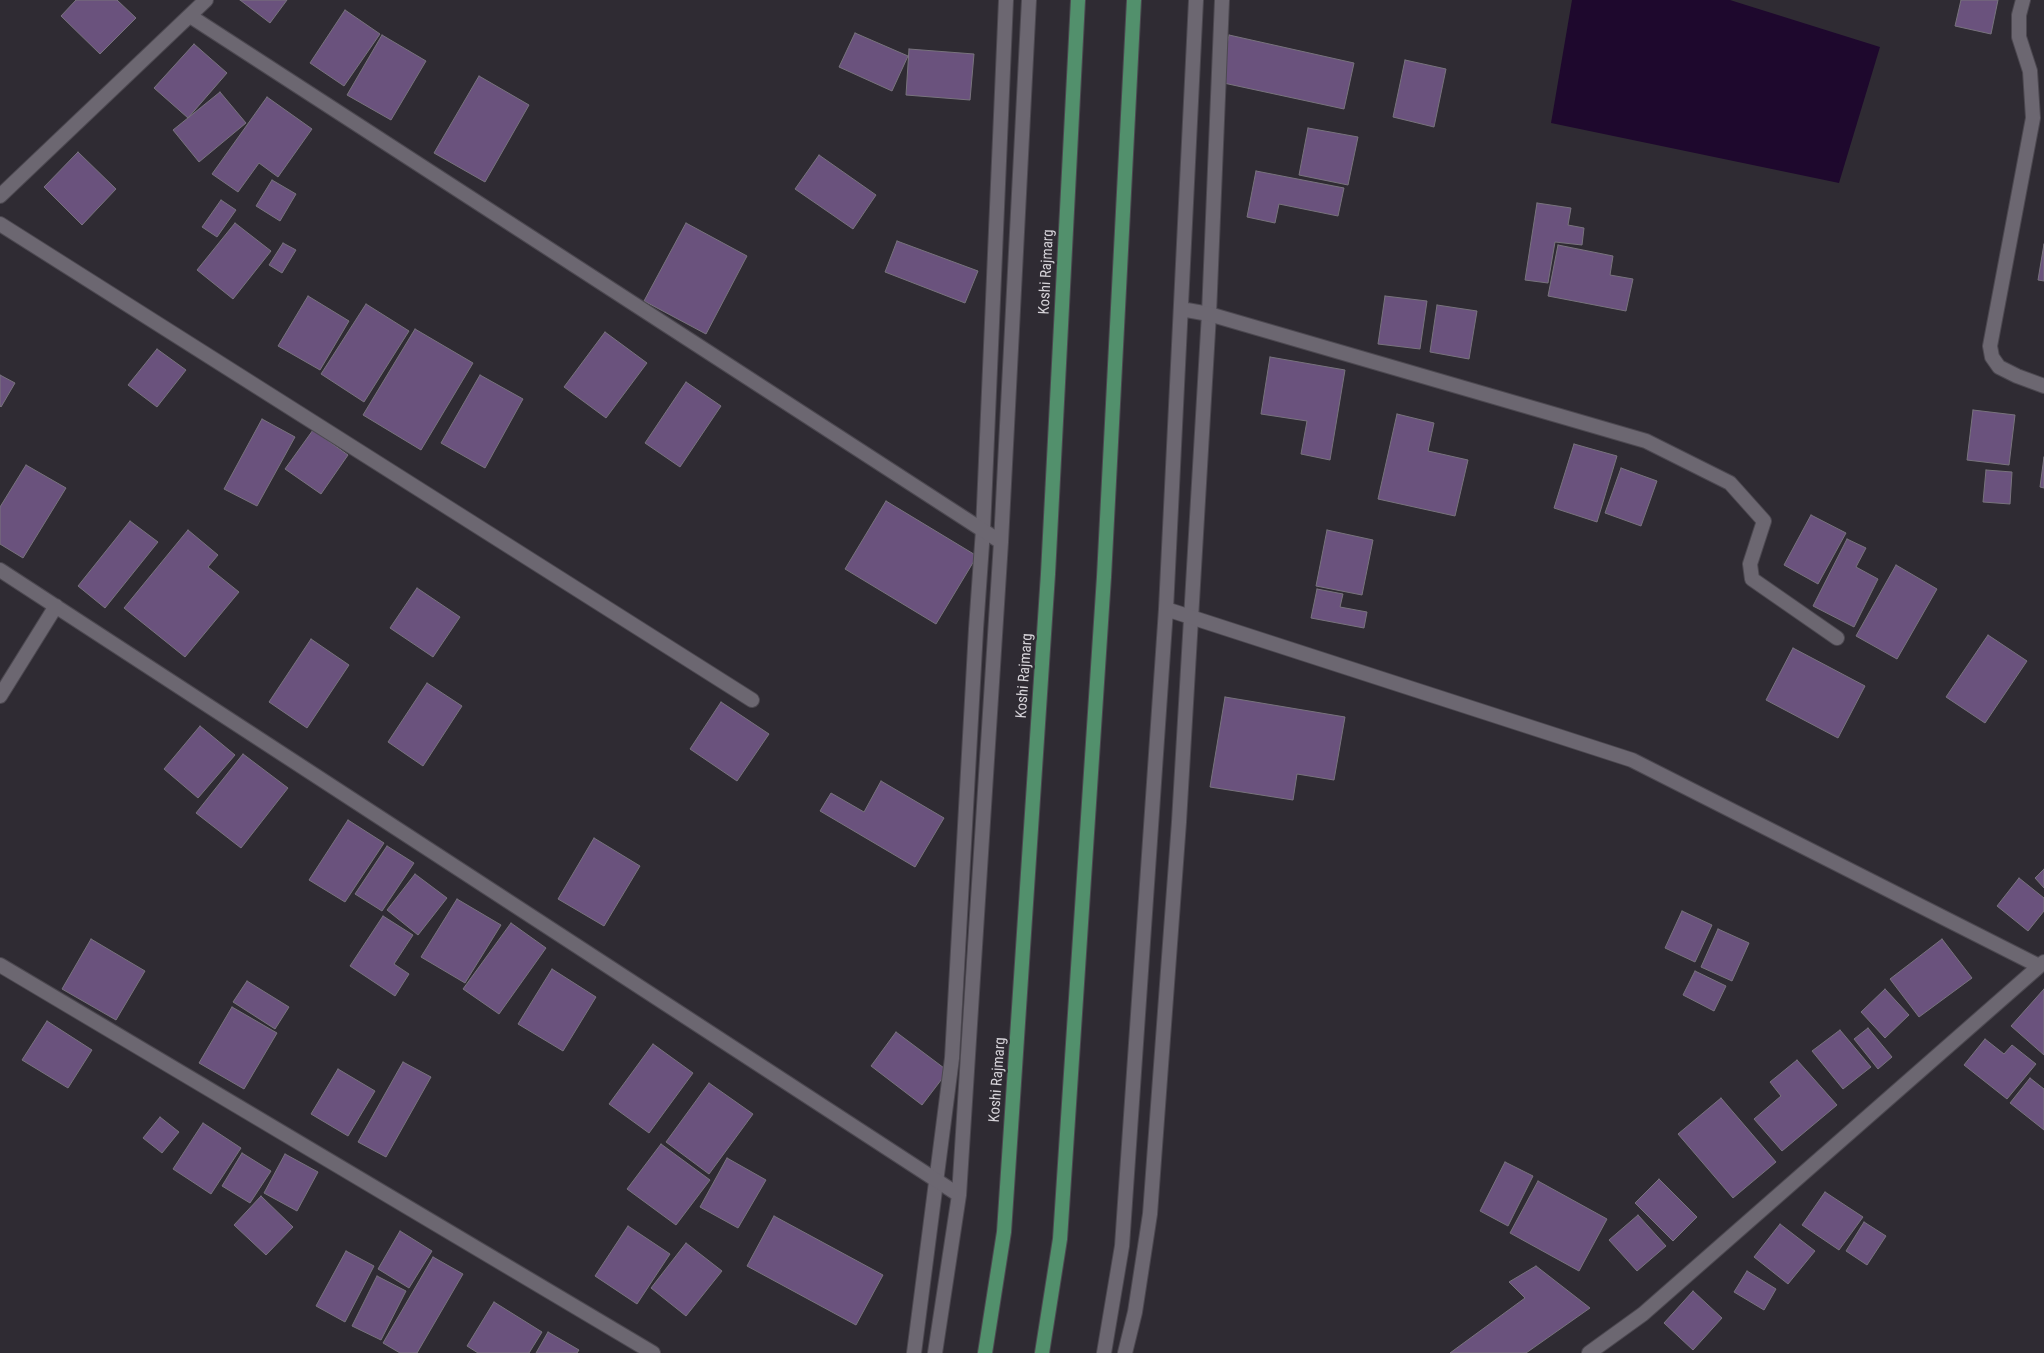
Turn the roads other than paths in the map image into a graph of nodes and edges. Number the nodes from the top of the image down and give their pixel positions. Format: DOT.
graph roads {
  1 [pos="206,0"];
  2 [pos="1006,0"];
  3 [pos="1029,0"];
  4 [pos="1078,0"];
  5 [pos="1134,0"];
  6 [pos="1196,0"];
  7 [pos="1222,0"];
  8 [pos="2023,0"];
  9 [pos="190,16"];
  10 [pos="0,196"];
  11 [pos="0,224"];
  12 [pos="1181,309"];
  13 [pos="1209,314"];
  14 [pos="2044,386"];
  15 [pos="983,530"];
  16 [pos="1001,542"];
  17 [pos="0,570"];
  18 [pos="56,606"];
  19 [pos="1166,609"];
  20 [pos="1191,617"];
  21 [pos="1837,638"];
  22 [pos="0,696"];
  23 [pos="752,700"];
  24 [pos="2041,964"];
  25 [pos="0,965"];
  26 [pos="935,1180"];
  27 [pos="959,1195"];
  28 [pos="653,1353"];
  29 [pos="914,1353"];
  30 [pos="935,1353"];
  31 [pos="985,1353"];
  32 [pos="1042,1353"];
  33 [pos="1104,1353"];
  34 [pos="1125,1353"];
  35 [pos="1589,1353"];
  1 -- 9 [label="street"];
  2 -- 15 [label="street"];
  3 -- 16 [label="street"];
  4 -- 31 [label="main road, Koshi Rajmarg"];
  5 -- 32 [label="main road"];
  6 -- 12 [label="street"];
  7 -- 13 [label="street"];
  8 -- 14 [label="street"];
  9 -- 10 [label="street"];
  9 -- 15 [label="street"];
  11 -- 23 [label="street"];
  12 -- 13 [label="street"];
  12 -- 19 [label="street"];
  13 -- 20 [label="street"];
  13 -- 21 [label="street"];
  15 -- 16 [label="street"];
  15 -- 26 [label="street"];
  16 -- 27 [label="street"];
  17 -- 18 [label="street"];
  18 -- 22 [label="street"];
  18 -- 26 [label="street"];
  19 -- 20 [label="street"];
  19 -- 33 [label="street"];
  20 -- 24 [label="street"];
  20 -- 34 [label="street"];
  24 -- 35 [label="street"];
  25 -- 28 [label="street"];
  26 -- 27 [label="street"];
  26 -- 29 [label="street"];
  27 -- 30 [label="street"];
}
